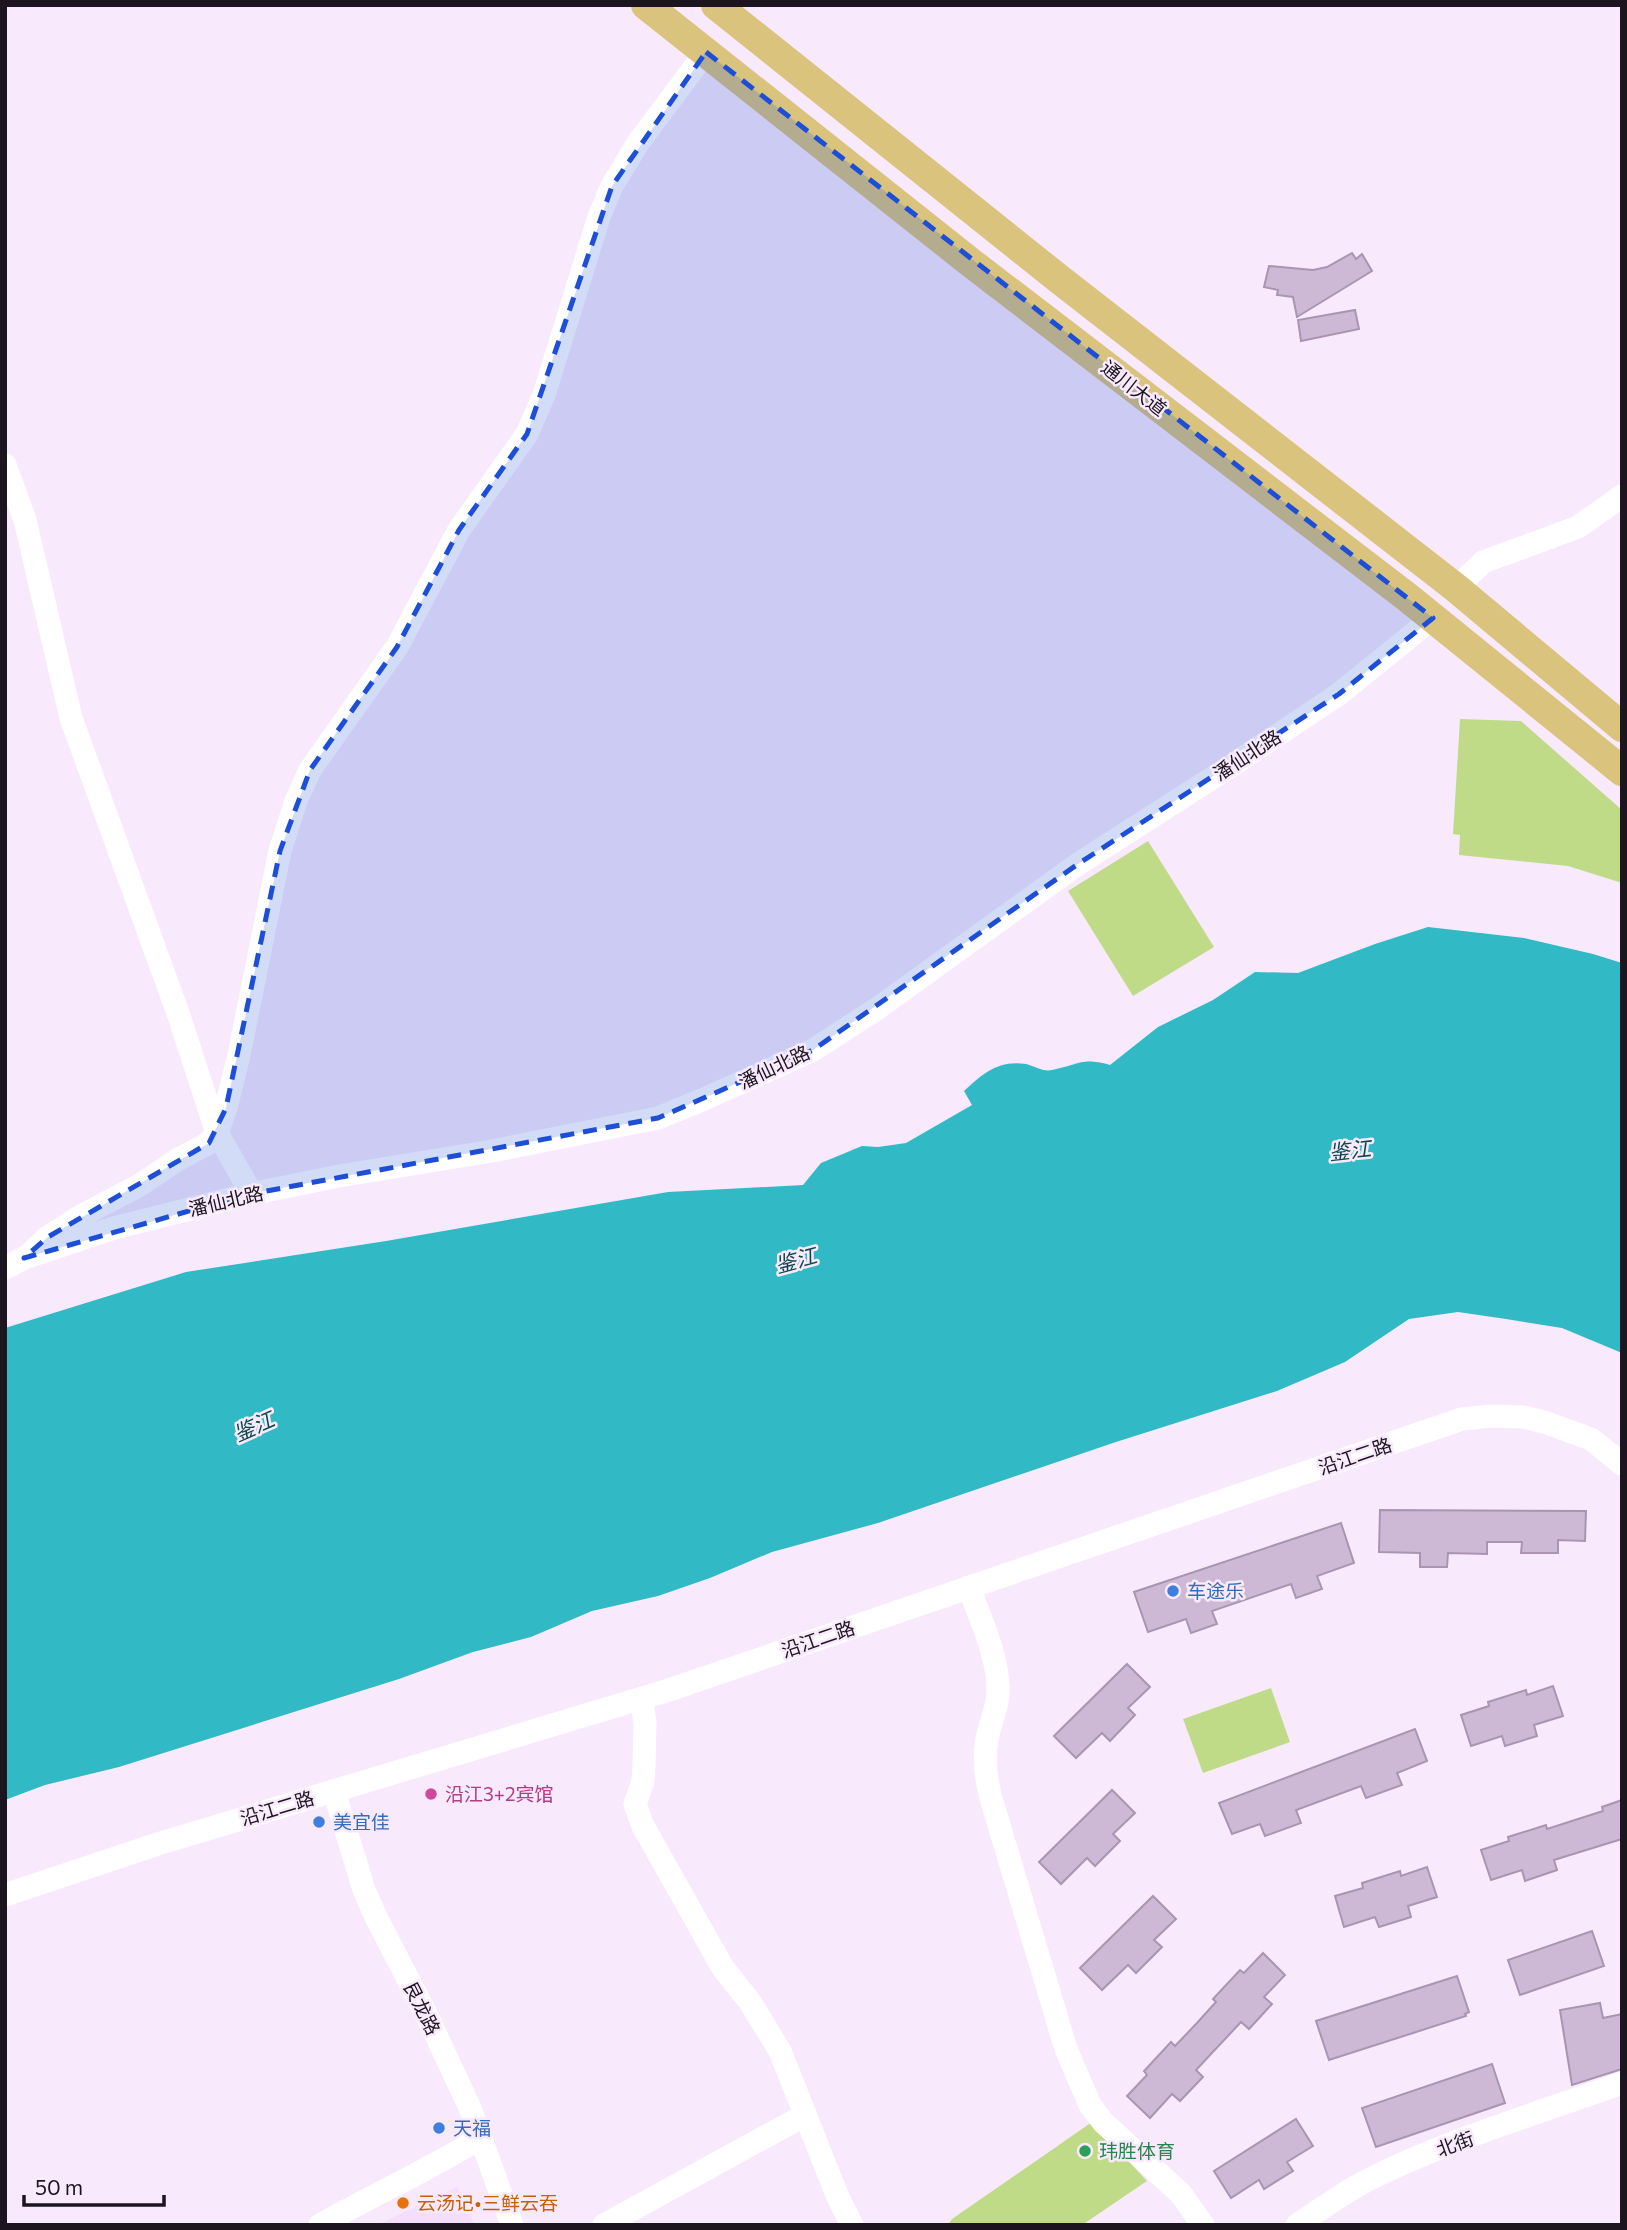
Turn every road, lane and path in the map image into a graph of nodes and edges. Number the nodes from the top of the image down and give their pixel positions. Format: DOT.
graph roads {
  1 [pos="646,5"];
  2 [pos="716,5"];
  3 [pos="706,52"];
  4 [pos="5,465"];
  5 [pos="1622,496"];
  6 [pos="1456,589"];
  7 [pos="1433,618"];
  8 [pos="1622,727"];
  9 [pos="1622,771"];
  10 [pos="217,1133"];
  11 [pos="252,1194"];
  12 [pos="15,1263"];
  13 [pos="1622,1464"];
  14 [pos="969,1587"];
  15 [pos="642,1699"];
  16 [pos="334,1791"];
  17 [pos="5,1895"];
  18 [pos="1622,2083"];
  19 [pos="805,2115"];
  20 [pos="480,2138"];
  21 [pos="320,2225"];
  22 [pos="512,2225"];
  23 [pos="604,2225"];
  24 [pos="852,2225"];
  25 [pos="1203,2225"];
  26 [pos="1297,2225"];
  1 -- 3 [label="main road, 通川大道"];
  2 -- 6 [label="main road, 通川大道"];
  3 -- 7 [label="main road, 通川大道"];
  3 -- 10 [label="street"];
  4 -- 10 [label="street"];
  5 -- 6 [label="street"];
  6 -- 8 [label="main road, 通川大道"];
  7 -- 9 [label="main road, 通川大道"];
  7 -- 11 [label="street, 潘仙北路"];
  10 -- 11 [label="street"];
  10 -- 12 [label="street"];
  11 -- 12 [label="street, 潘仙北路"];
  13 -- 14 [label="street, 沿江二路"];
  14 -- 15 [label="street, 沿江二路"];
  14 -- 25 [label="street"];
  15 -- 16 [label="street, 沿江二路"];
  15 -- 19 [label="street"];
  16 -- 17 [label="street, 沿江二路"];
  16 -- 20 [label="street, 艮龙路"];
  18 -- 26 [label="street, 北街"];
  19 -- 23 [label="street"];
  19 -- 24 [label="street"];
  20 -- 21 [label="street"];
  20 -- 22 [label="street, 艮龙路"];
}
